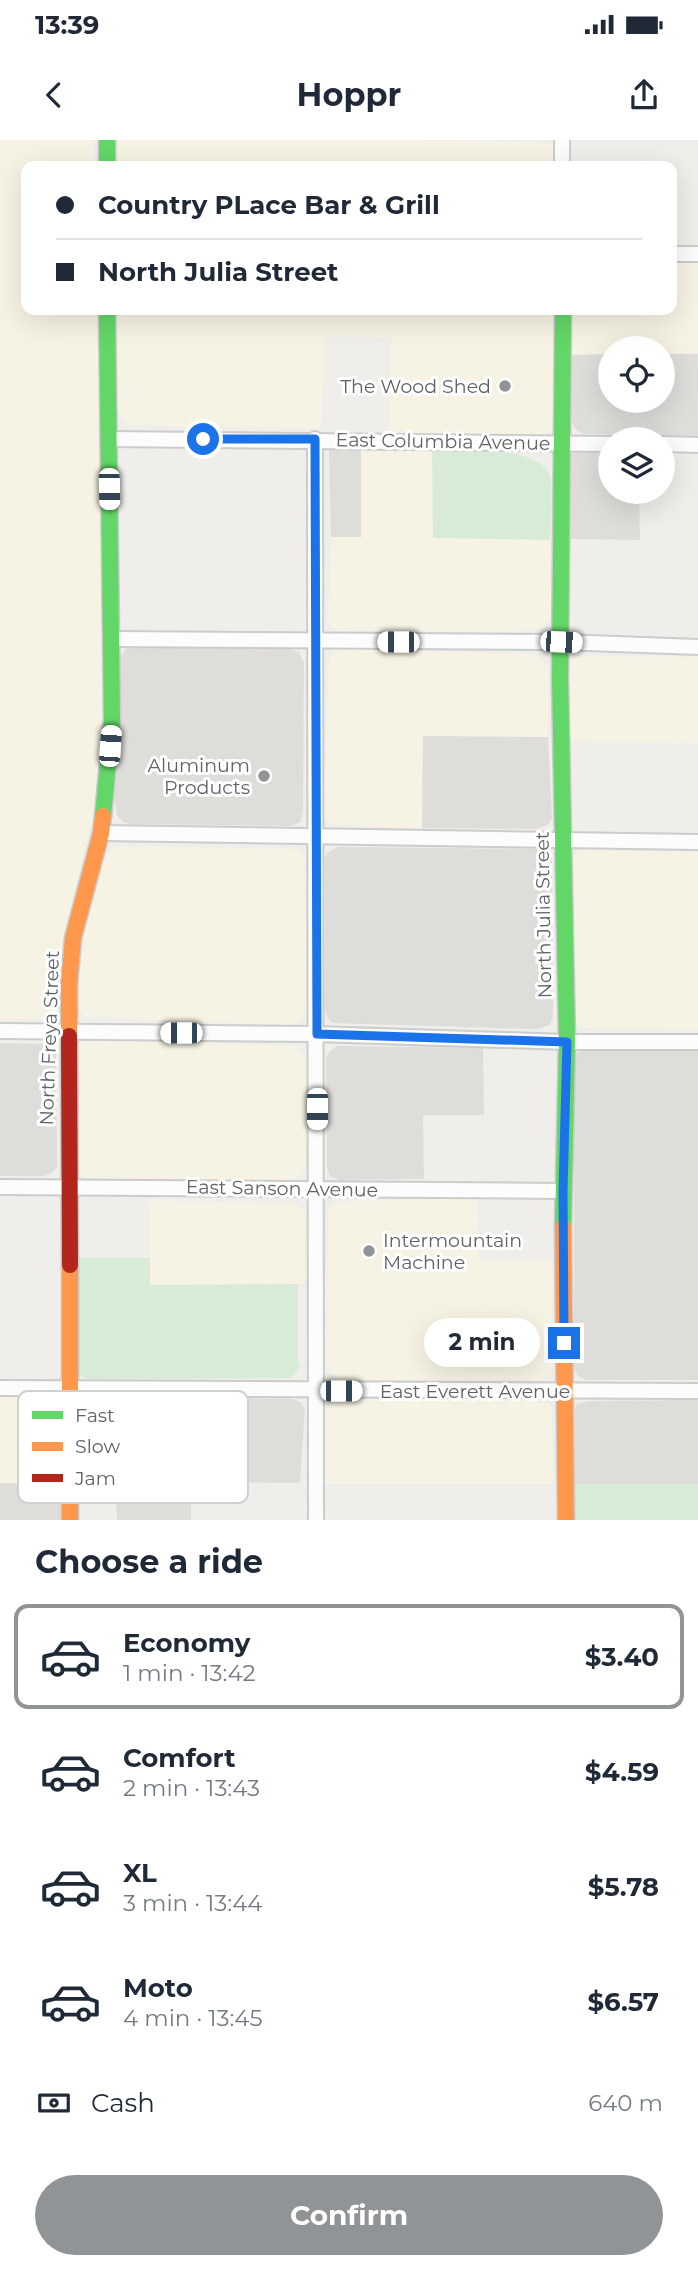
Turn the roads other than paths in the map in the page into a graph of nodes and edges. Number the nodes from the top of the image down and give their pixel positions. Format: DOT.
graph roads {
  1 [pos="107,140"];
  2 [pos="562,140"];
  3 [pos="107,161"];
  4 [pos="562,161"];
  5 [pos="677,254"];
  6 [pos="698,254"];
  7 [pos="107,315"];
  8 [pos="563,315"];
  9 [pos="108,439"];
  10 [pos="315,439"];
  11 [pos="562,443"];
  12 [pos="598,444"];
  13 [pos="675,444"];
  14 [pos="698,445"];
  15 [pos="111,639"];
  16 [pos="316,642"];
  17 [pos="561,642"];
  18 [pos="698,647"];
  19 [pos="101,833"];
  20 [pos="316,837"];
  21 [pos="563,841"];
  22 [pos="698,842"];
  23 [pos="0,1031"];
  24 [pos="68,1032"];
  25 [pos="317,1034"];
  26 [pos="567,1042"];
  27 [pos="698,1042"];
  28 [pos="68,1186"];
  29 [pos="0,1187"];
  30 [pos="317,1188"];
  31 [pos="563,1191"];
  32 [pos="0,1388"];
  33 [pos="70,1389"];
  34 [pos="318,1391"];
  35 [pos="565,1391"];
  36 [pos="698,1391"];
  37 [pos="316,1520"];
  38 [pos="566,1520"];
  1 -- 3 [label="street"];
  2 -- 4 [label="street"];
  5 -- 6 [label="street"];
  7 -- 9 [label="street, North Freya Street"];
  8 -- 11 [label="street, North Julia Street"];
  9 -- 10 [label="street, East Columbia Avenue"];
  9 -- 15 [label="street, North Freya Street"];
  10 -- 11 [label="street, East Columbia Avenue"];
  10 -- 16 [label="street"];
  11 -- 12 [label="street, East Columbia Avenue"];
  11 -- 17 [label="street, North Julia Street"];
  13 -- 14 [label="street"];
  15 -- 16 [label="street"];
  15 -- 19 [label="street, North Freya Street"];
  16 -- 17 [label="street"];
  16 -- 20 [label="street"];
  17 -- 18 [label="street"];
  17 -- 21 [label="street, North Julia Street"];
  19 -- 20 [label="street"];
  19 -- 24 [label="street, North Freya Street"];
  20 -- 21 [label="street"];
  20 -- 25 [label="street"];
  21 -- 22 [label="street"];
  21 -- 26 [label="street, North Julia Street"];
  23 -- 24 [label="street"];
  24 -- 25 [label="street"];
  24 -- 28 [label="street, North Freya Street"];
  25 -- 26 [label="street"];
  25 -- 30 [label="street"];
  26 -- 27 [label="street"];
  26 -- 31 [label="street, North Julia Street"];
  28 -- 29 [label="street, East Sanson Avenue"];
  28 -- 30 [label="street, East Sanson Avenue"];
  28 -- 33 [label="street, North Freya Street"];
  30 -- 31 [label="street, East Sanson Avenue"];
  30 -- 34 [label="street"];
  31 -- 35 [label="street, North Julia Street"];
  32 -- 33 [label="street, East Everett Avenue"];
  33 -- 34 [label="street, East Everett Avenue"];
  34 -- 35 [label="street, East Everett Avenue"];
  34 -- 37 [label="street"];
  35 -- 36 [label="street, East Everett Avenue"];
  35 -- 38 [label="street, North Julia Street"];
}
